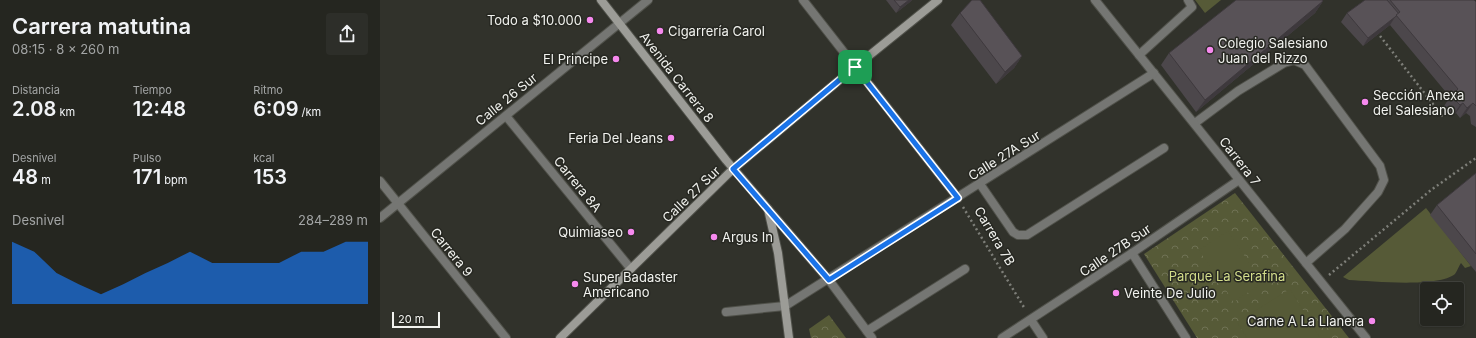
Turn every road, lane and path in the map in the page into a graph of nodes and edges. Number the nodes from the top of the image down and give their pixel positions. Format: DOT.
graph roads {
  1 [pos="601,0"];
  2 [pos="648,0"];
  3 [pos="802,0"];
  4 [pos="938,0"];
  5 [pos="1095,0"];
  6 [pos="1188,0"];
  7 [pos="619,23"];
  8 [pos="1374,29"];
  9 [pos="1139,55"];
  10 [pos="855,67"];
  11 [pos="1154,73"];
  12 [pos="1456,107"];
  13 [pos="506,116"];
  14 [pos="1195,123"];
  15 [pos="1164,148"];
  16 [pos="1476,158"];
  17 [pos="733,169"];
  18 [pos="1239,180"];
  19 [pos="380,181"];
  20 [pos="980,184"];
  21 [pos="958,198"];
  22 [pos="398,204"];
  23 [pos="768,210"];
  24 [pos="380,218"];
  25 [pos="1132,254"];
  26 [pos="1306,263"];
  27 [pos="632,269"];
  28 [pos="965,269"];
  29 [pos="829,280"];
  30 [pos="1321,281"];
  31 [pos="785,306"];
  32 [pos="726,312"];
  33 [pos="1031,320"];
  34 [pos="870,335"];
  35 [pos="506,338"];
  36 [pos="560,338"];
  37 [pos="789,338"];
  38 [pos="1002,338"];
  39 [pos="1042,338"];
  40 [pos="1186,338"];
  41 [pos="1366,338"];
  1 -- 7 [label="main road, Avenida Carrera 8"];
  2 -- 7 [label="street, Calle 26 Sur"];
  3 -- 10 [label="street, Carrera 7B"];
  4 -- 10 [label="main road, Calle 27 Sur"];
  5 -- 9 [label="street, Carrera 7"];
  6 -- 9 [label="street"];
  7 -- 13 [label="street, Calle 26 Sur"];
  7 -- 17 [label="main road, Avenida Carrera 8"];
  8 -- 12 [label="path"];
  9 -- 11 [label="street, Carrera 7"];
  10 -- 17 [label="main road, Calle 27 Sur"];
  10 -- 21 [label="street, Carrera 7B"];
  11 -- 14 [label="street, Carrera 7"];
  11 -- 20 [label="street, Calle 27A Sur"];
  13 -- 22 [label="street, Calle 26 Sur"];
  13 -- 27 [label="street, Carrera 8A"];
  14 -- 18 [label="street, Carrera 7"];
  14 -- 26 [label="street"];
  15 -- 20 [label="street"];
  16 -- 30 [label="path"];
  17 -- 23 [label="main road, Avenida Carrera 8"];
  17 -- 27 [label="main road, Calle 27 Sur"];
  18 -- 25 [label="street, Calle 27B Sur"];
  18 -- 26 [label="street, Carrera 7"];
  19 -- 22 [label="street, Carrera 9"];
  20 -- 21 [label="street, Calle 27A Sur"];
  21 -- 29 [label="street, Calle 27A Sur"];
  21 -- 33 [label="path, Carrera 7B"];
  22 -- 24 [label="street, Calle 26 Sur"];
  22 -- 35 [label="street, Carrera 9"];
  23 -- 29 [label="street"];
  23 -- 31 [label="main road"];
  25 -- 33 [label="street, Calle 27B Sur"];
  25 -- 40 [label="street"];
  26 -- 30 [label="street, Carrera 7"];
  27 -- 36 [label="main road, Calle 27 Sur"];
  28 -- 34 [label="street"];
  29 -- 31 [label="street, Calle 27A Sur"];
  29 -- 34 [label="street"];
  30 -- 41 [label="street, Carrera 7"];
  31 -- 32 [label="street"];
  31 -- 37 [label="main road"];
  33 -- 38 [label="street, Calle 27B Sur"];
  33 -- 39 [label="street"];
}
